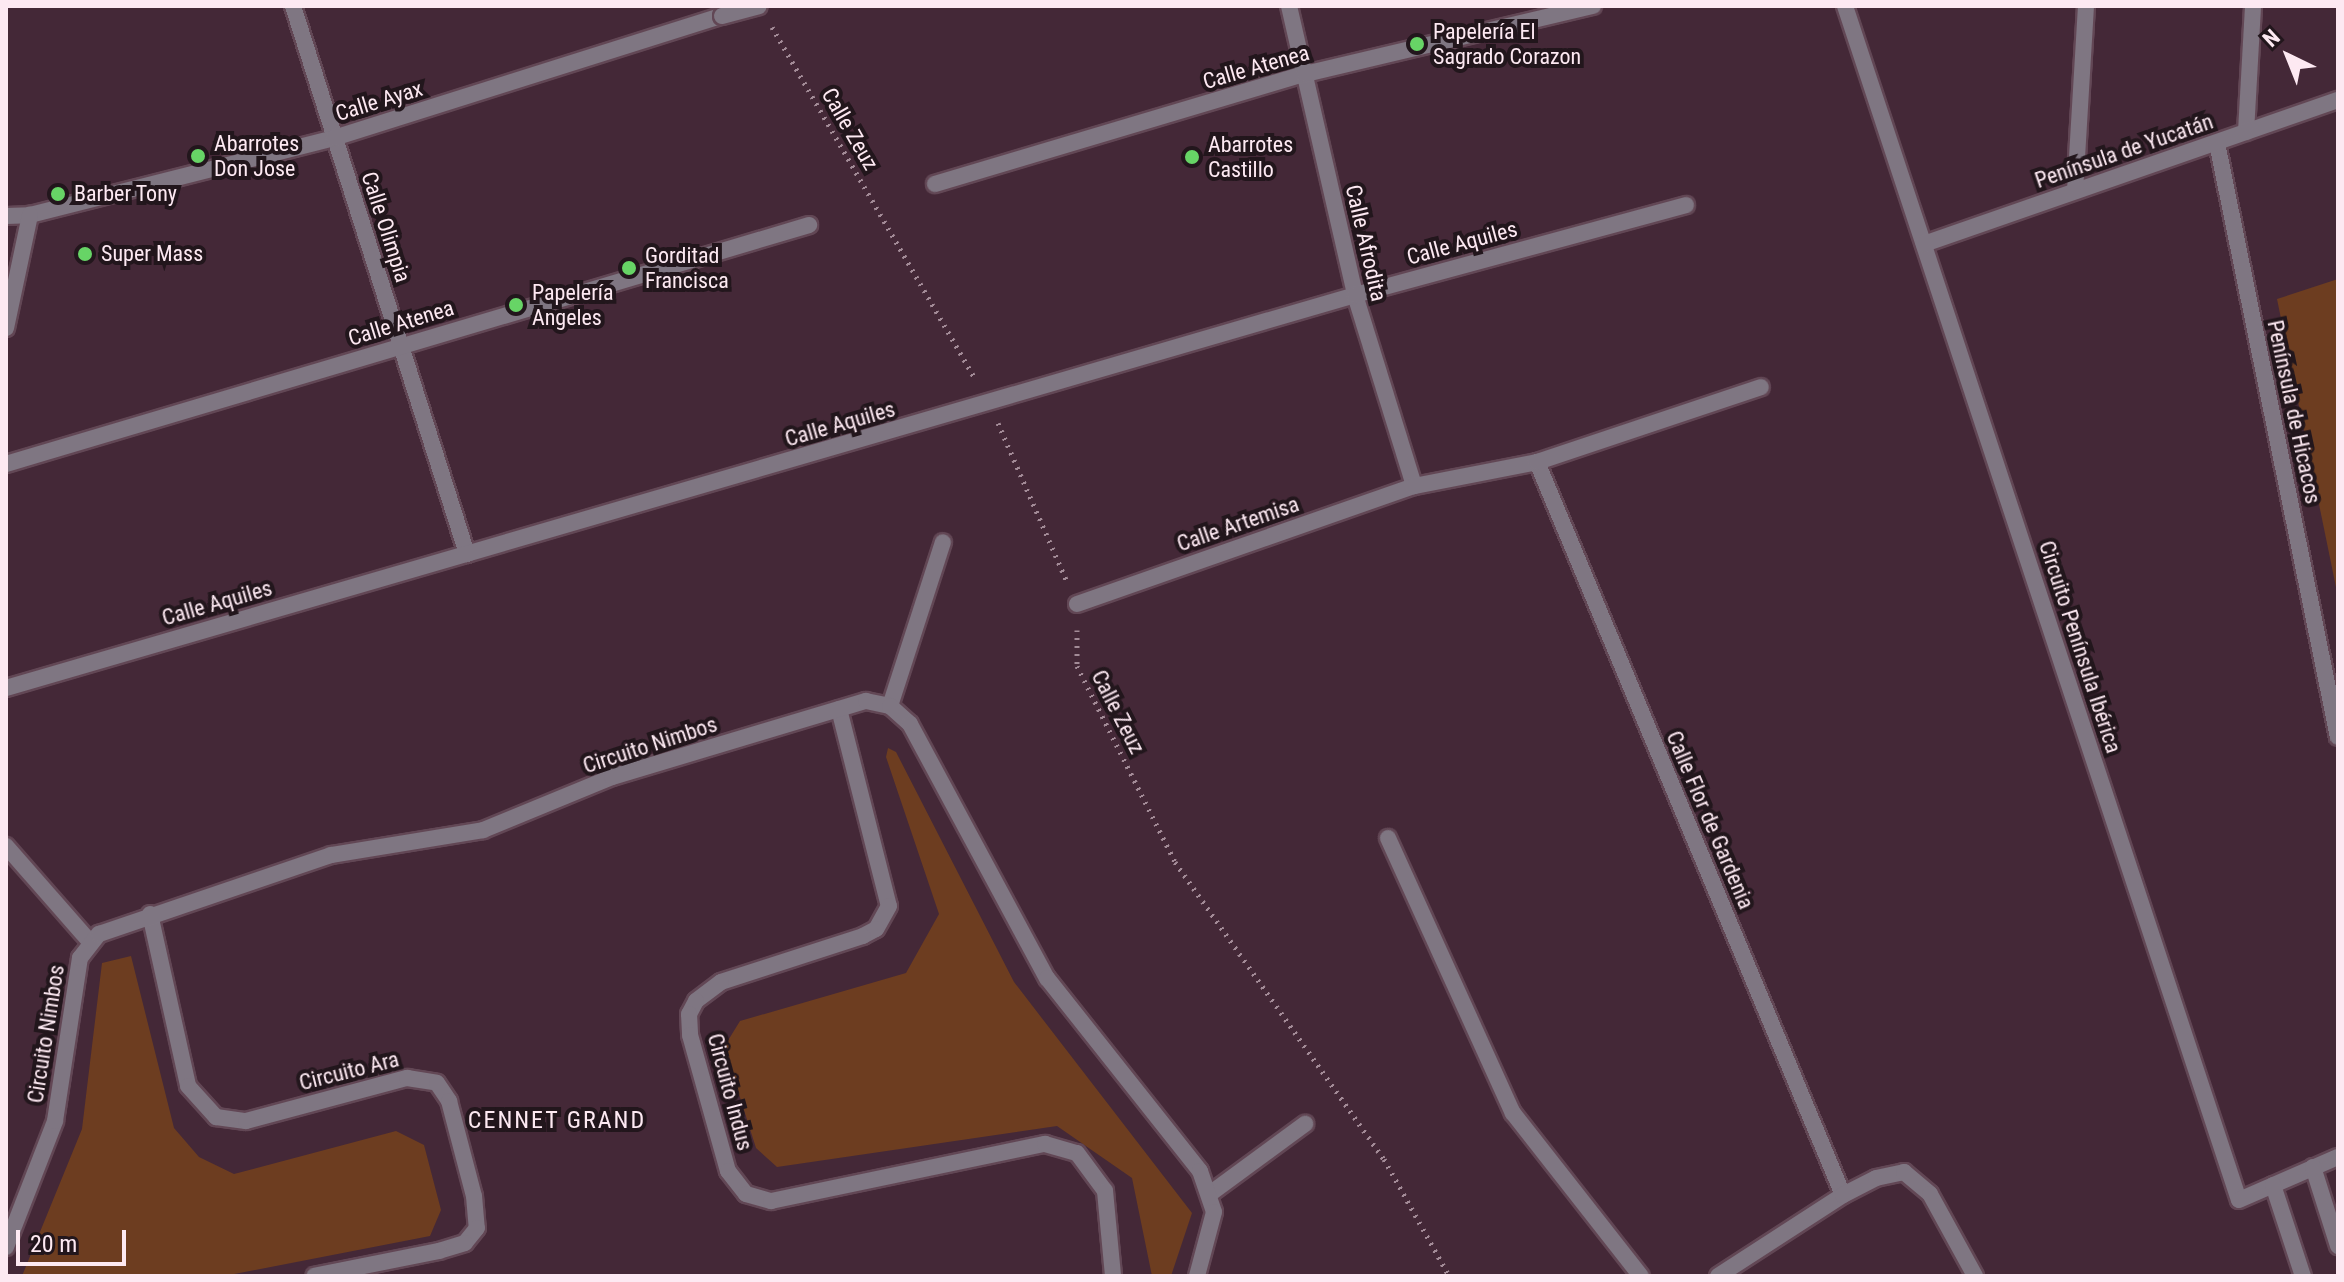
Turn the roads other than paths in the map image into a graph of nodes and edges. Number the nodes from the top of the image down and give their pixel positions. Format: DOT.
graph roads {
  1 [pos="293,6"];
  2 [pos="1289,6"];
  3 [pos="1593,6"];
  4 [pos="1845,6"];
  5 [pos="2086,6"];
  6 [pos="2253,6"];
  7 [pos="763,13"];
  8 [pos="1305,74"];
  9 [pos="2338,100"];
  10 [pos="2246,132"];
  11 [pos="334,138"];
  12 [pos="2217,143"];
  13 [pos="935,184"];
  14 [pos="2075,191"];
  15 [pos="1686,205"];
  16 [pos="30,215"];
  17 [pos="6,216"];
  18 [pos="809,225"];
  19 [pos="1924,244"];
  20 [pos="1355,295"];
  21 [pos="6,328"];
  22 [pos="401,346"];
  23 [pos="1761,387"];
  24 [pos="1537,462"];
  25 [pos="6,464"];
  26 [pos="1414,486"];
  27 [pos="943,542"];
  28 [pos="467,554"];
  29 [pos="1077,604"];
  30 [pos="6,688"];
  31 [pos="890,706"];
  32 [pos="839,709"];
  33 [pos="2338,737"];
  34 [pos="1388,838"];
  35 [pos="6,846"];
  36 [pos="150,914"];
  37 [pos="90,942"];
  38 [pos="1305,1124"];
  39 [pos="2338,1157"];
  40 [pos="2313,1167"];
  41 [pos="2273,1185"];
  42 [pos="1211,1193"];
  43 [pos="1843,1195"];
  44 [pos="2338,1246"];
  45 [pos="6,1247"];
  46 [pos="314,1276"];
  47 [pos="1113,1276"];
  48 [pos="1197,1276"];
  49 [pos="1641,1276"];
  50 [pos="1718,1276"];
  51 [pos="1975,1276"];
  52 [pos="2303,1276"];
  1 -- 11 [label="street, Calle Olimpia"];
  2 -- 8 [label="street, Calle Afrodita"];
  3 -- 8 [label="street, Calle Atenea"];
  4 -- 19 [label="street, Circuito Península Ibérica"];
  5 -- 14 [label="street"];
  6 -- 10 [label="street"];
  7 -- 11 [label="street, Calle Ayax, bridge"];
  8 -- 13 [label="street, Calle Atenea"];
  8 -- 20 [label="street, Calle Afrodita"];
  9 -- 10 [label="street, Península de Yucatán"];
  10 -- 12 [label="street, Península de Yucatán"];
  11 -- 16 [label="street, Calle Ayax"];
  11 -- 22 [label="street, Calle Olimpia"];
  12 -- 14 [label="street, Península de Yucatán"];
  12 -- 33 [label="street, Península de Hicacos"];
  14 -- 19 [label="street, Península de Yucatán"];
  15 -- 20 [label="street, Calle Aquiles"];
  16 -- 17 [label="street, Calle Ayax"];
  16 -- 21 [label="street"];
  18 -- 22 [label="street, Calle Atenea"];
  19 -- 41 [label="street, Circuito Península Ibérica"];
  20 -- 26 [label="street, Calle Afrodita"];
  20 -- 28 [label="street, Calle Aquiles"];
  22 -- 25 [label="street, Calle Atenea"];
  22 -- 28 [label="street, Calle Olimpia"];
  23 -- 24 [label="street, Calle Artemisa"];
  24 -- 26 [label="street, Calle Artemisa"];
  24 -- 43 [label="street, Calle Flor de Gardenia"];
  26 -- 29 [label="street, Calle Artemisa"];
  27 -- 31 [label="street"];
  28 -- 30 [label="street, Calle Aquiles"];
  31 -- 32 [label="street, Circuito Nimbos"];
  31 -- 42 [label="street"];
  32 -- 36 [label="street, Circuito Nimbos"];
  32 -- 47 [label="street, Circuito Indus"];
  34 -- 49 [label="street"];
  35 -- 37 [label="street"];
  36 -- 37 [label="street, Circuito Nimbos"];
  36 -- 46 [label="street, Circuito Ara"];
  37 -- 45 [label="street, Circuito Nimbos"];
  38 -- 42 [label="street"];
  39 -- 40 [label="street, Circuito Península Ibérica"];
  40 -- 41 [label="street, Circuito Península Ibérica"];
  40 -- 44 [label="street"];
  41 -- 52 [label="street"];
  42 -- 48 [label="street"];
  43 -- 50 [label="street"];
  43 -- 51 [label="street"];
}
